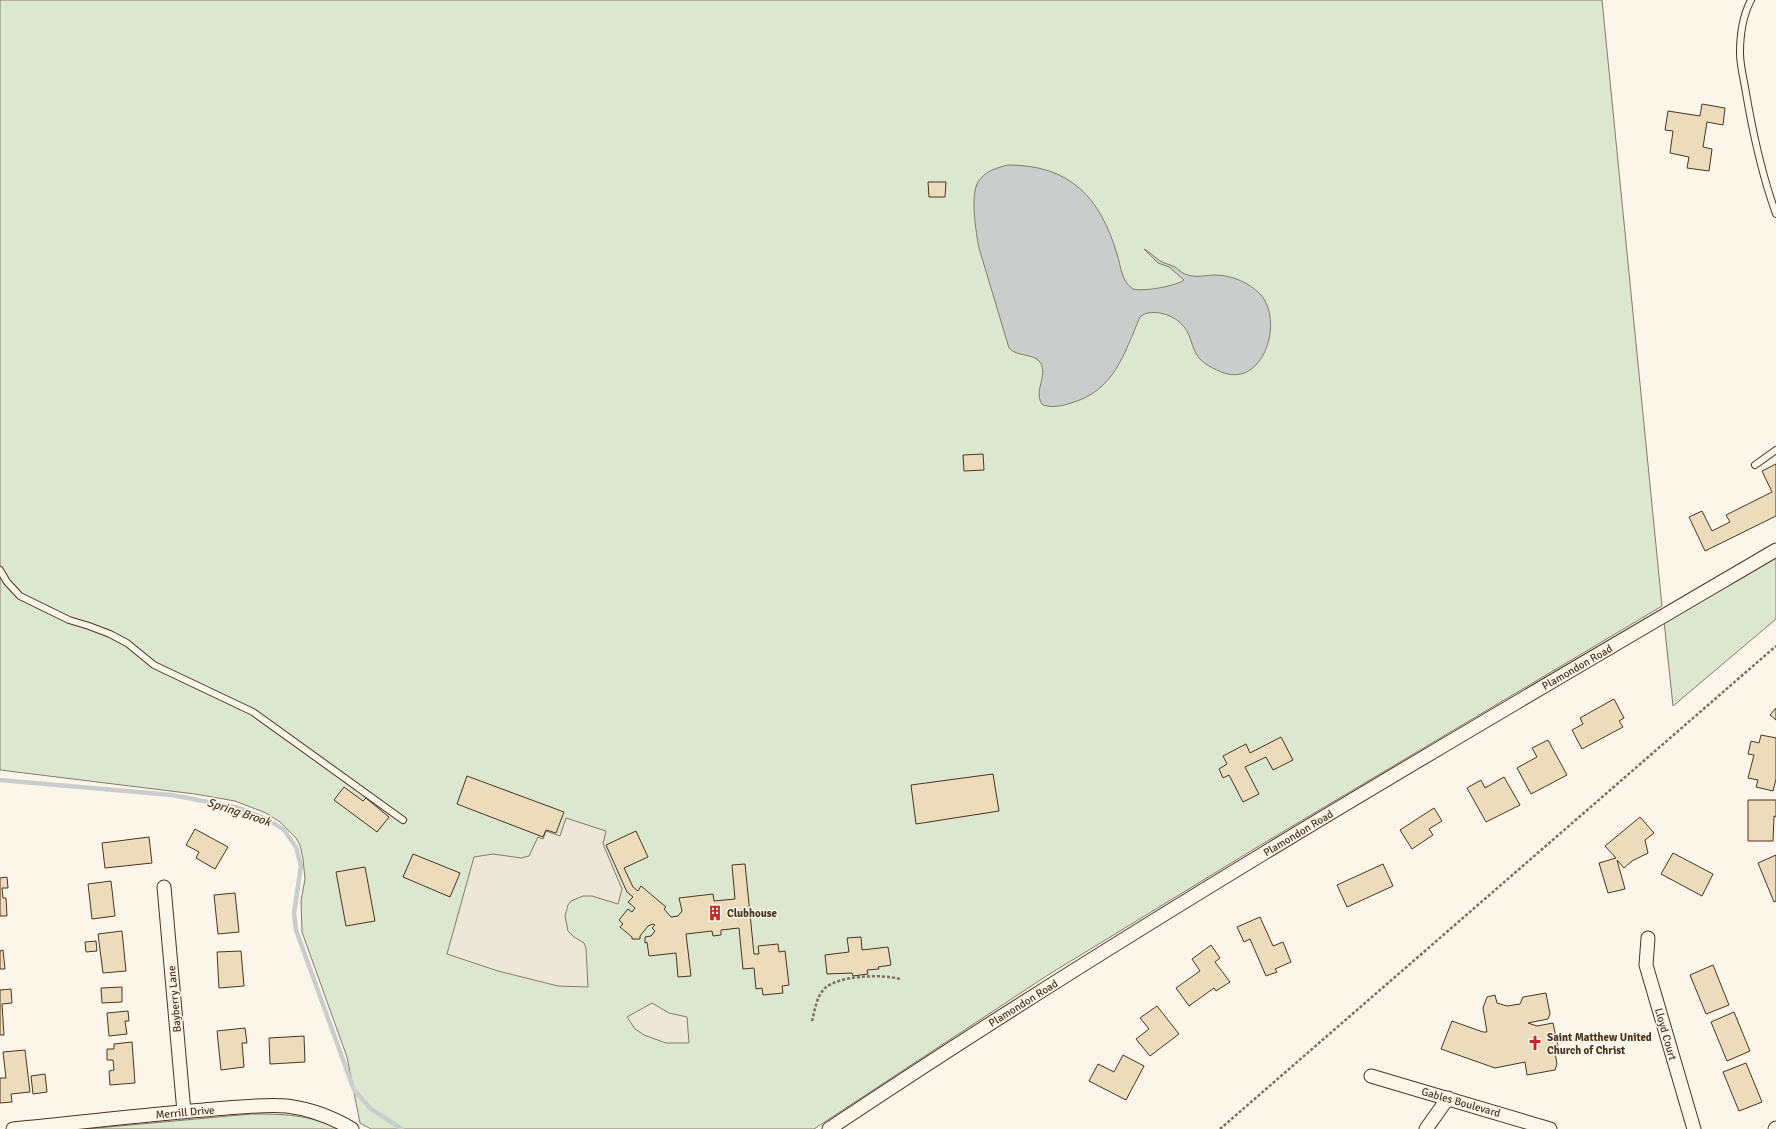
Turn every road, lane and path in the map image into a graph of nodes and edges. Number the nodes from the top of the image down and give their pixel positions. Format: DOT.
graph roads {
  1 [pos="1751,0"];
  2 [pos="1776,214"];
  3 [pos="1776,450"];
  4 [pos="1755,465"];
  5 [pos="1776,550"];
  6 [pos="0,570"];
  7 [pos="0,579"];
  8 [pos="6,582"];
  9 [pos="1776,646"];
  10 [pos="403,820"];
  11 [pos="164,887"];
  12 [pos="1648,938"];
  13 [pos="900,979"];
  14 [pos="812,1021"];
  15 [pos="1371,1076"];
  16 [pos="1448,1098"];
  17 [pos="184,1112"];
  18 [pos="13,1129"];
  19 [pos="352,1129"];
  20 [pos="829,1129"];
  21 [pos="1220,1129"];
  22 [pos="1426,1129"];
  23 [pos="1550,1129"];
  24 [pos="1694,1129"];
  1 -- 2 [label="lane"];
  3 -- 4 [label="lane"];
  5 -- 20 [label="street, Plamondon Road"];
  6 -- 8 [label="lane"];
  7 -- 8 [label="lane"];
  8 -- 10 [label="lane"];
  9 -- 21 [label="path"];
  11 -- 17 [label="street, Bayberry Lane"];
  12 -- 24 [label="street, Lloyd Court"];
  13 -- 14 [label="path"];
  15 -- 16 [label="street, Gables Boulevard"];
  16 -- 22 [label="street"];
  16 -- 23 [label="street, Gables Boulevard"];
  17 -- 18 [label="street, Merrill Drive"];
  17 -- 19 [label="street, Merrill Drive"];
}
